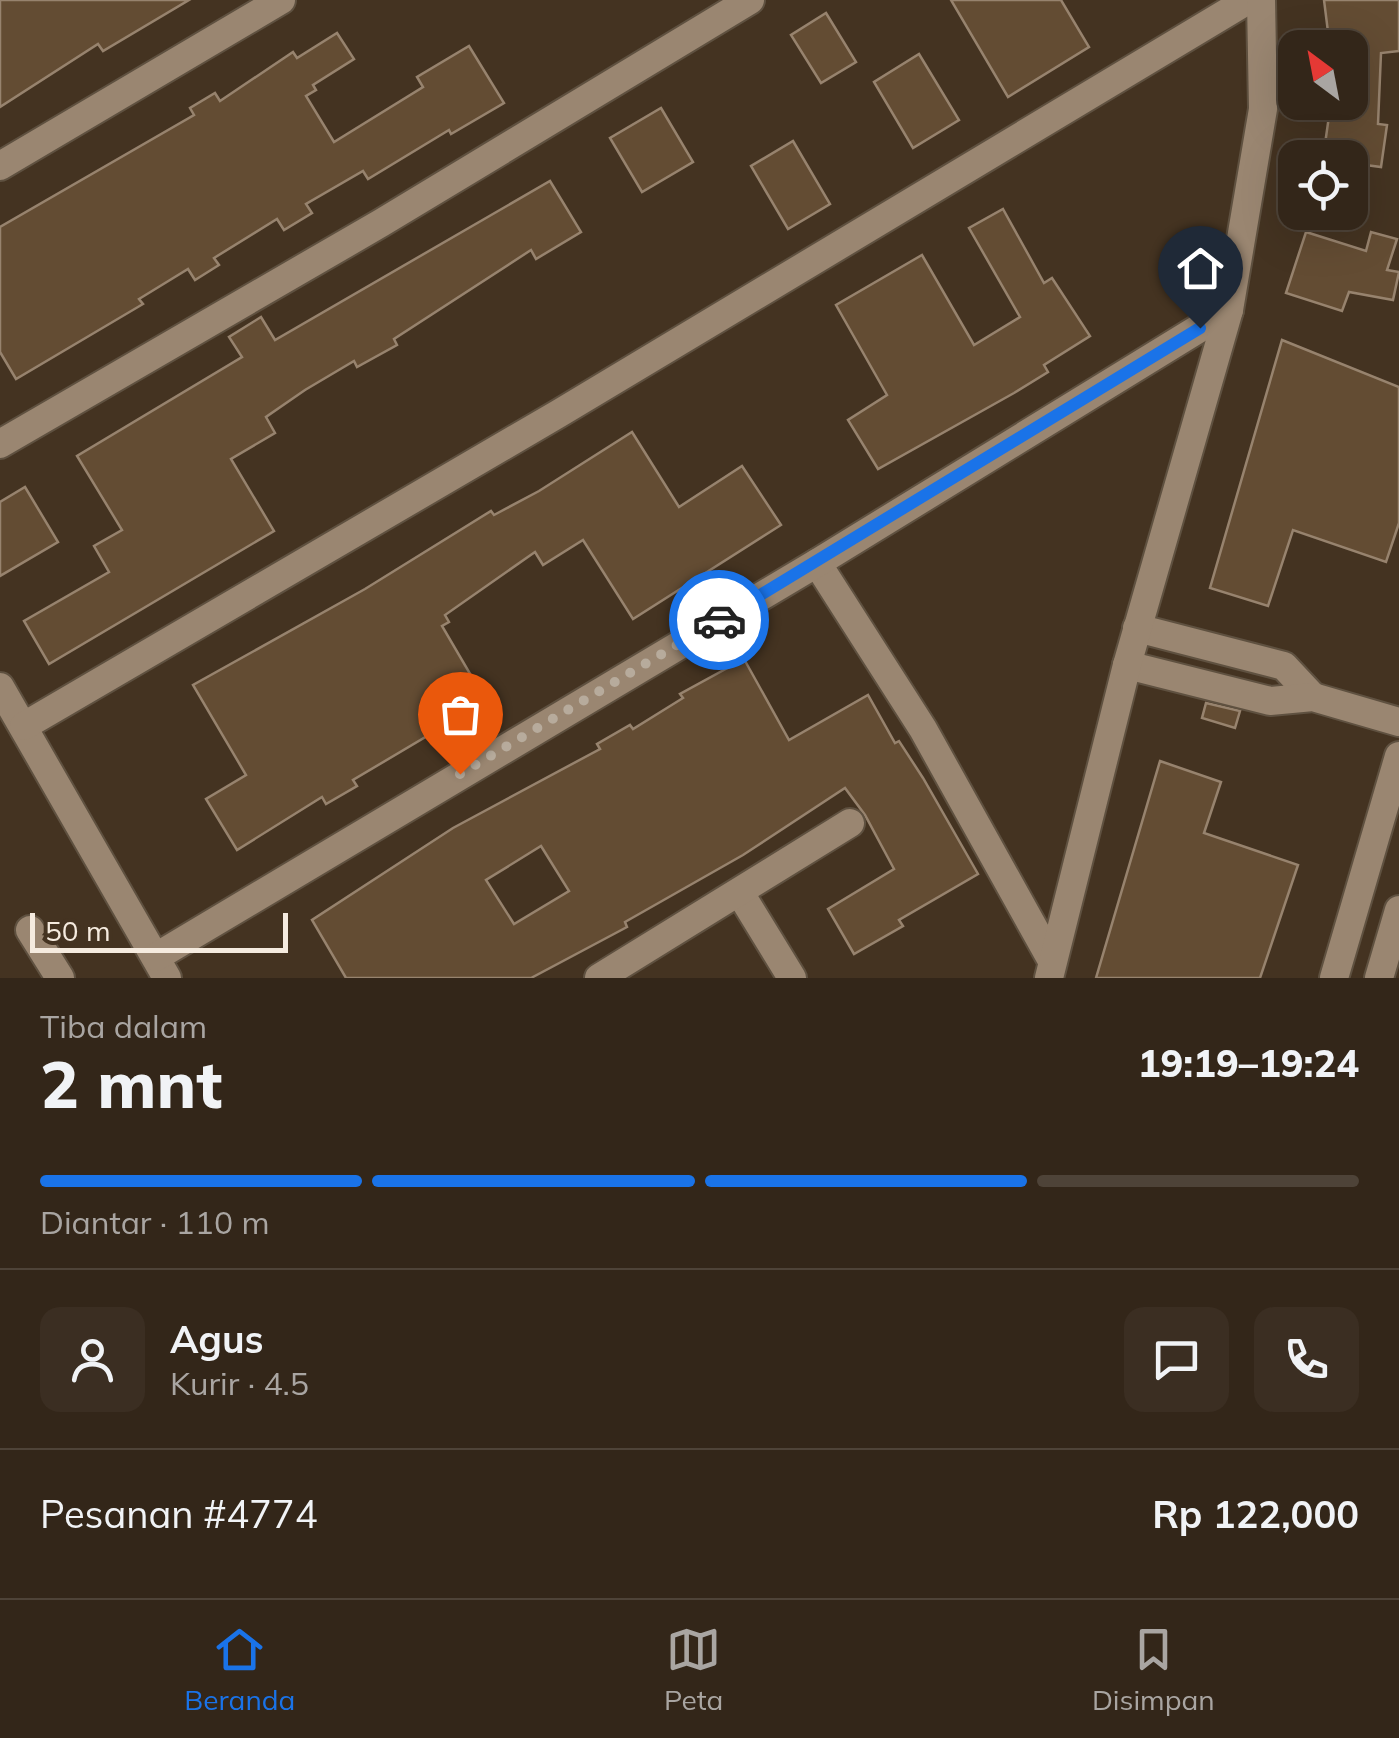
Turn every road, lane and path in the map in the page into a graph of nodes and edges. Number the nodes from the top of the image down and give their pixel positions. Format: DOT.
graph roads {
  1 [pos="281,0"];
  2 [pos="750,0"];
  3 [pos="1248,0"];
  4 [pos="1261,0"];
  5 [pos="0,166"];
  6 [pos="1229,310"];
  7 [pos="0,444"];
  8 [pos="817,563"];
  9 [pos="1137,628"];
  10 [pos="1127,665"];
  11 [pos="0,686"];
  12 [pos="1314,697"];
  13 [pos="1399,722"];
  14 [pos="24,726"];
  15 [pos="1399,756"];
  16 [pos="850,823"];
  17 [pos="740,893"];
  18 [pos="1399,910"];
  19 [pos="30,930"];
  20 [pos="161,968"];
  21 [pos="1050,969"];
  22 [pos="60,978"];
  23 [pos="599,978"];
  24 [pos="792,978"];
  25 [pos="1334,978"];
  26 [pos="1378,978"];
  1 -- 5 [label="street"];
  2 -- 7 [label="street"];
  3 -- 14 [label="street"];
  4 -- 6 [label="street"];
  6 -- 8 [label="street"];
  6 -- 9 [label="street"];
  8 -- 20 [label="street"];
  8 -- 21 [label="street"];
  9 -- 10 [label="street"];
  9 -- 12 [label="street"];
  10 -- 12 [label="street"];
  10 -- 21 [label="street"];
  11 -- 14 [label="street"];
  12 -- 13 [label="street"];
  14 -- 20 [label="street"];
  15 -- 25 [label="street"];
  16 -- 17 [label="street"];
  17 -- 23 [label="street"];
  17 -- 24 [label="street"];
  18 -- 26 [label="street"];
  19 -- 22 [label="street"];
}
